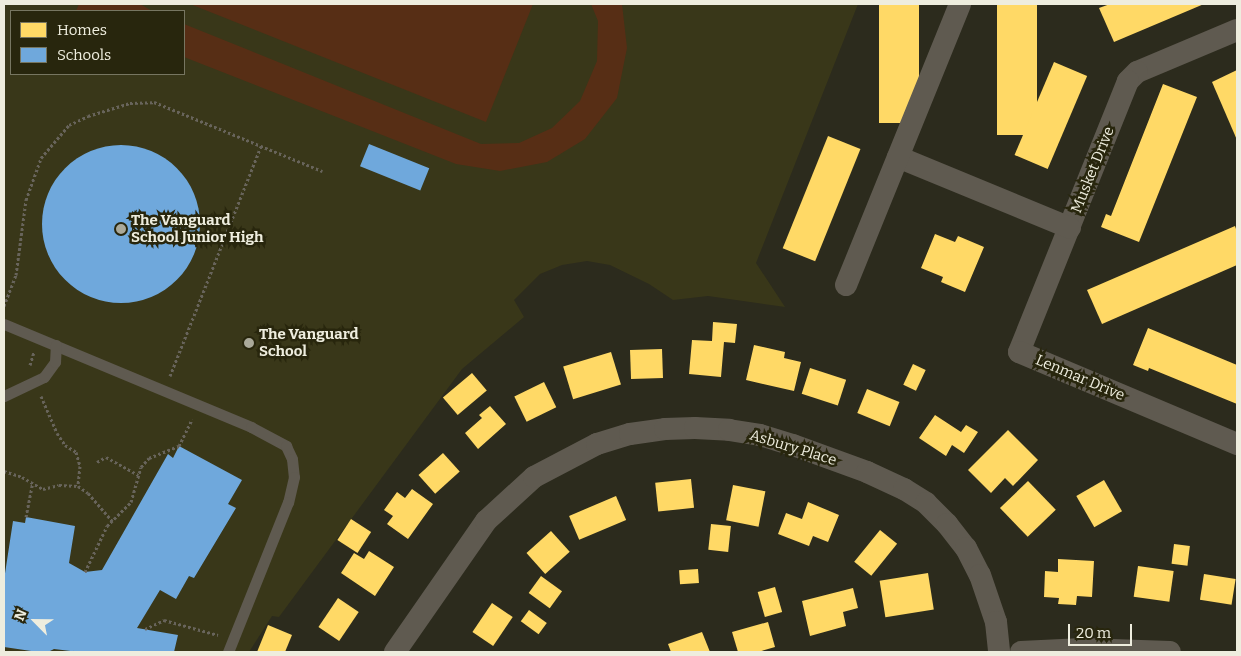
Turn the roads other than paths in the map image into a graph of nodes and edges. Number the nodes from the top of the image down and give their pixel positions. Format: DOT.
graph roads {
  1 [pos="960,4"];
  2 [pos="1237,30"];
  3 [pos="898,157"];
  4 [pos="1070,228"];
  5 [pos="846,285"];
  6 [pos="4,324"];
  7 [pos="56,345"];
  8 [pos="4,396"];
  9 [pos="1237,444"];
  10 [pos="228,652"];
  11 [pos="395,652"];
  12 [pos="999,652"];
  13 [pos="1021,652"];
  14 [pos="1170,652"];
  1 -- 3 [label="street"];
  2 -- 4 [label="street, Musket Drive"];
  3 -- 4 [label="street, Musket Drive"];
  3 -- 5 [label="street"];
  4 -- 9 [label="street, Lenmar Drive"];
  6 -- 7 [label="lane"];
  7 -- 8 [label="lane"];
  7 -- 10 [label="lane"];
  11 -- 12 [label="street, Asbury Place"];
  13 -- 14 [label="street"];
}
